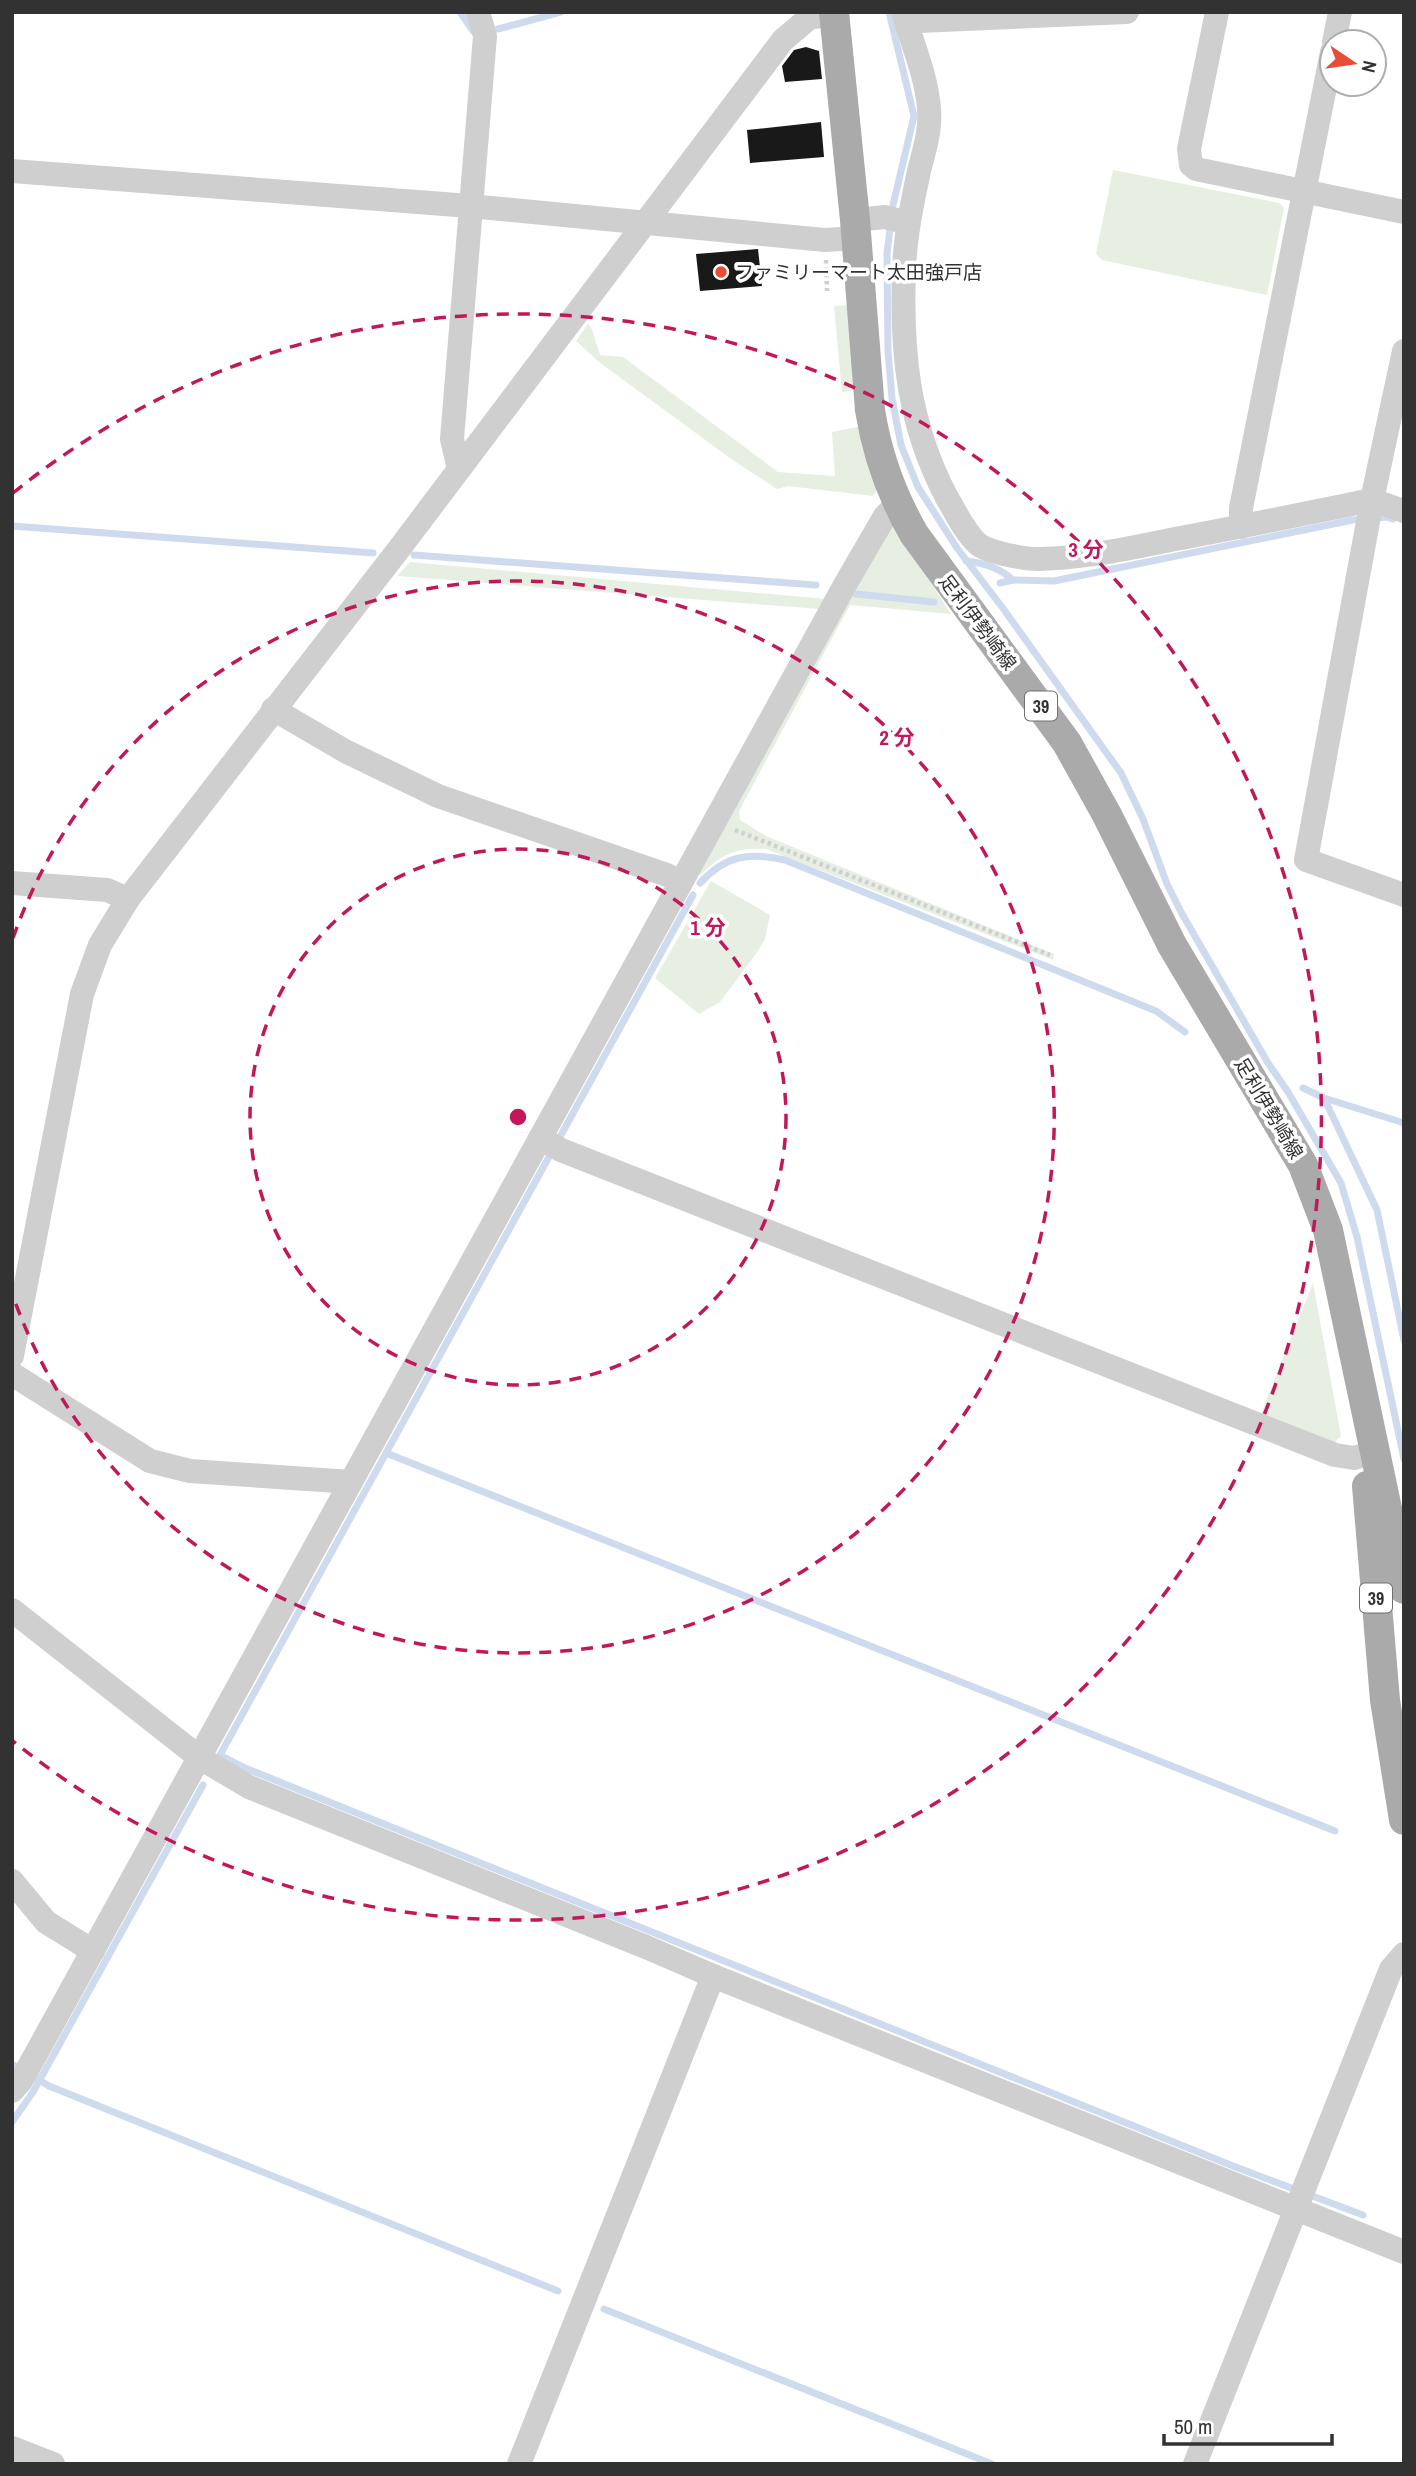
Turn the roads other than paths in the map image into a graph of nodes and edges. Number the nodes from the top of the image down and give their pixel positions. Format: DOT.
graph roads {
  1 [pos="478,12"];
  2 [pos="1127,12"];
  3 [pos="1217,12"];
  4 [pos="834,13"];
  5 [pos="1073,14"];
  6 [pos="905,18"];
  7 [pos="1322,98"];
  8 [pos="12,171"];
  9 [pos="1303,192"];
  10 [pos="470,206"];
  11 [pos="1404,212"];
  12 [pos="897,220"];
  13 [pos="643,224"];
  14 [pos="856,229"];
  15 [pos="1404,351"];
  16 [pos="458,469"];
  17 [pos="1372,500"];
  18 [pos="897,504"];
  19 [pos="1404,511"];
  20 [pos="1241,527"];
  21 [pos="273,709"];
  22 [pos="680,882"];
  23 [pos="12,883"];
  24 [pos="1404,895"];
  25 [pos="128,899"];
  26 [pos="540,1138"];
  27 [pos="12,1356"];
  28 [pos="12,1374"];
  29 [pos="1357,1374"];
  30 [pos="1364,1455"];
  31 [pos="351,1482"];
  32 [pos="1395,1505"];
  33 [pos="1404,1589"];
  34 [pos="12,1610"];
  35 [pos="200,1758"];
  36 [pos="1400,1776"];
  37 [pos="1404,1820"];
  38 [pos="12,1881"];
  39 [pos="93,1951"];
  40 [pos="1404,1954"];
  41 [pos="713,1976"];
  42 [pos="12,2091"];
  43 [pos="1296,2208"];
  44 [pos="1404,2252"];
  45 [pos="12,2448"];
  46 [pos="53,2464"];
  47 [pos="519,2464"];
  48 [pos="1195,2464"];
  1 -- 10 [label="street"];
  2 -- 5 [label="street"];
  3 -- 9 [label="street"];
  4 -- 13 [label="street"];
  4 -- 14 [label="main road, 足利伊勢崎線 / 39"];
  5 -- 6 [label="street"];
  6 -- 12 [label="street"];
  7 -- 9 [label="street"];
  8 -- 10 [label="street"];
  9 -- 11 [label="street"];
  9 -- 20 [label="street"];
  10 -- 13 [label="street"];
  10 -- 16 [label="street"];
  12 -- 14 [label="street"];
  12 -- 20 [label="street"];
  13 -- 14 [label="street"];
  13 -- 16 [label="street"];
  14 -- 18 [label="main road, 足利伊勢崎線 / 39"];
  15 -- 17 [label="street"];
  16 -- 21 [label="street"];
  17 -- 19 [label="street"];
  17 -- 20 [label="street"];
  17 -- 24 [label="street"];
  18 -- 22 [label="street"];
  18 -- 29 [label="main road, 足利伊勢崎線 / 39"];
  21 -- 22 [label="street"];
  21 -- 25 [label="street"];
  22 -- 26 [label="street"];
  23 -- 25 [label="street"];
  25 -- 27 [label="street"];
  26 -- 30 [label="street"];
  26 -- 31 [label="street"];
  28 -- 31 [label="street"];
  29 -- 30 [label="main road, 足利伊勢崎線 / 39"];
  29 -- 32 [label="main road, 足利伊勢崎線 / 39"];
  30 -- 36 [label="main road, 足利伊勢崎線 / 39"];
  31 -- 35 [label="street"];
  32 -- 33 [label="main road, 足利伊勢崎線 / 39"];
  34 -- 35 [label="street"];
  35 -- 39 [label="street"];
  35 -- 41 [label="street"];
  36 -- 37 [label="main road, 足利伊勢崎線 / 39"];
  38 -- 39 [label="street"];
  39 -- 42 [label="street"];
  40 -- 43 [label="street"];
  41 -- 43 [label="street"];
  41 -- 47 [label="street"];
  43 -- 44 [label="street"];
  43 -- 48 [label="street"];
  45 -- 46 [label="street"];
}
